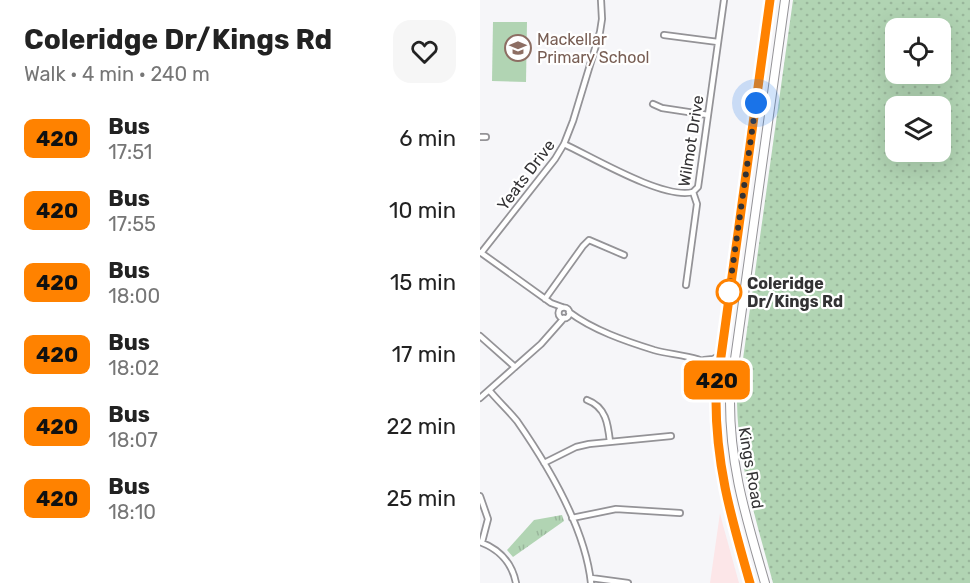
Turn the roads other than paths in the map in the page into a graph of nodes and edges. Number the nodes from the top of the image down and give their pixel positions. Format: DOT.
graph roads {
  1 [pos="601,0"];
  2 [pos="724,0"];
  3 [pos="770,0"];
  4 [pos="785,0"];
  5 [pos="664,35"];
  6 [pos="718,42"];
  7 [pos="653,104"];
  8 [pos="708,115"];
  9 [pos="564,144"];
  10 [pos="693,192"];
  11 [pos="480,253"];
  12 [pos="624,255"];
  13 [pos="686,285"];
  14 [pos="545,299"];
  15 [pos="563,314"];
  16 [pos="480,336"];
  17 [pos="720,355"];
  18 [pos="702,360"];
  19 [pos="515,367"];
  20 [pos="718,371"];
  21 [pos="489,390"];
  22 [pos="480,398"];
  23 [pos="587,400"];
  24 [pos="671,436"];
  25 [pos="610,442"];
  26 [pos="544,464"];
  27 [pos="480,496"];
  28 [pos="680,513"];
  29 [pos="572,518"];
  30 [pos="481,542"];
  31 [pos="591,580"];
  32 [pos="516,583"];
  33 [pos="628,583"];
  34 [pos="750,583"];
  35 [pos="765,583"];
  1 -- 9 [label="street, Yeats Drive"];
  2 -- 6 [label="street, Wilmot Drive"];
  3 -- 17 [label="main road, Kings Road"];
  4 -- 35 [label="main road, Kings Road"];
  5 -- 6 [label="street"];
  6 -- 8 [label="street, Wilmot Drive"];
  7 -- 8 [label="street"];
  8 -- 10 [label="street, Wilmot Drive"];
  9 -- 10 [label="street"];
  9 -- 11 [label="street, Yeats Drive"];
  10 -- 13 [label="street, Wilmot Drive"];
  11 -- 14 [label="street"];
  12 -- 14 [label="street"];
  14 -- 15 [label="street"];
  15 -- 18 [label="street"];
  15 -- 19 [label="street"];
  16 -- 19 [label="street"];
  17 -- 18 [label="street"];
  17 -- 20 [label="main road, Kings Road"];
  18 -- 20 [label="street"];
  19 -- 21 [label="street"];
  20 -- 34 [label="main road, Kings Road"];
  21 -- 22 [label="street"];
  21 -- 26 [label="street"];
  23 -- 25 [label="street"];
  24 -- 25 [label="street"];
  25 -- 26 [label="street"];
  26 -- 29 [label="street"];
  27 -- 30 [label="street"];
  28 -- 29 [label="street"];
  29 -- 31 [label="street"];
  30 -- 32 [label="street"];
  31 -- 33 [label="street"];
}
